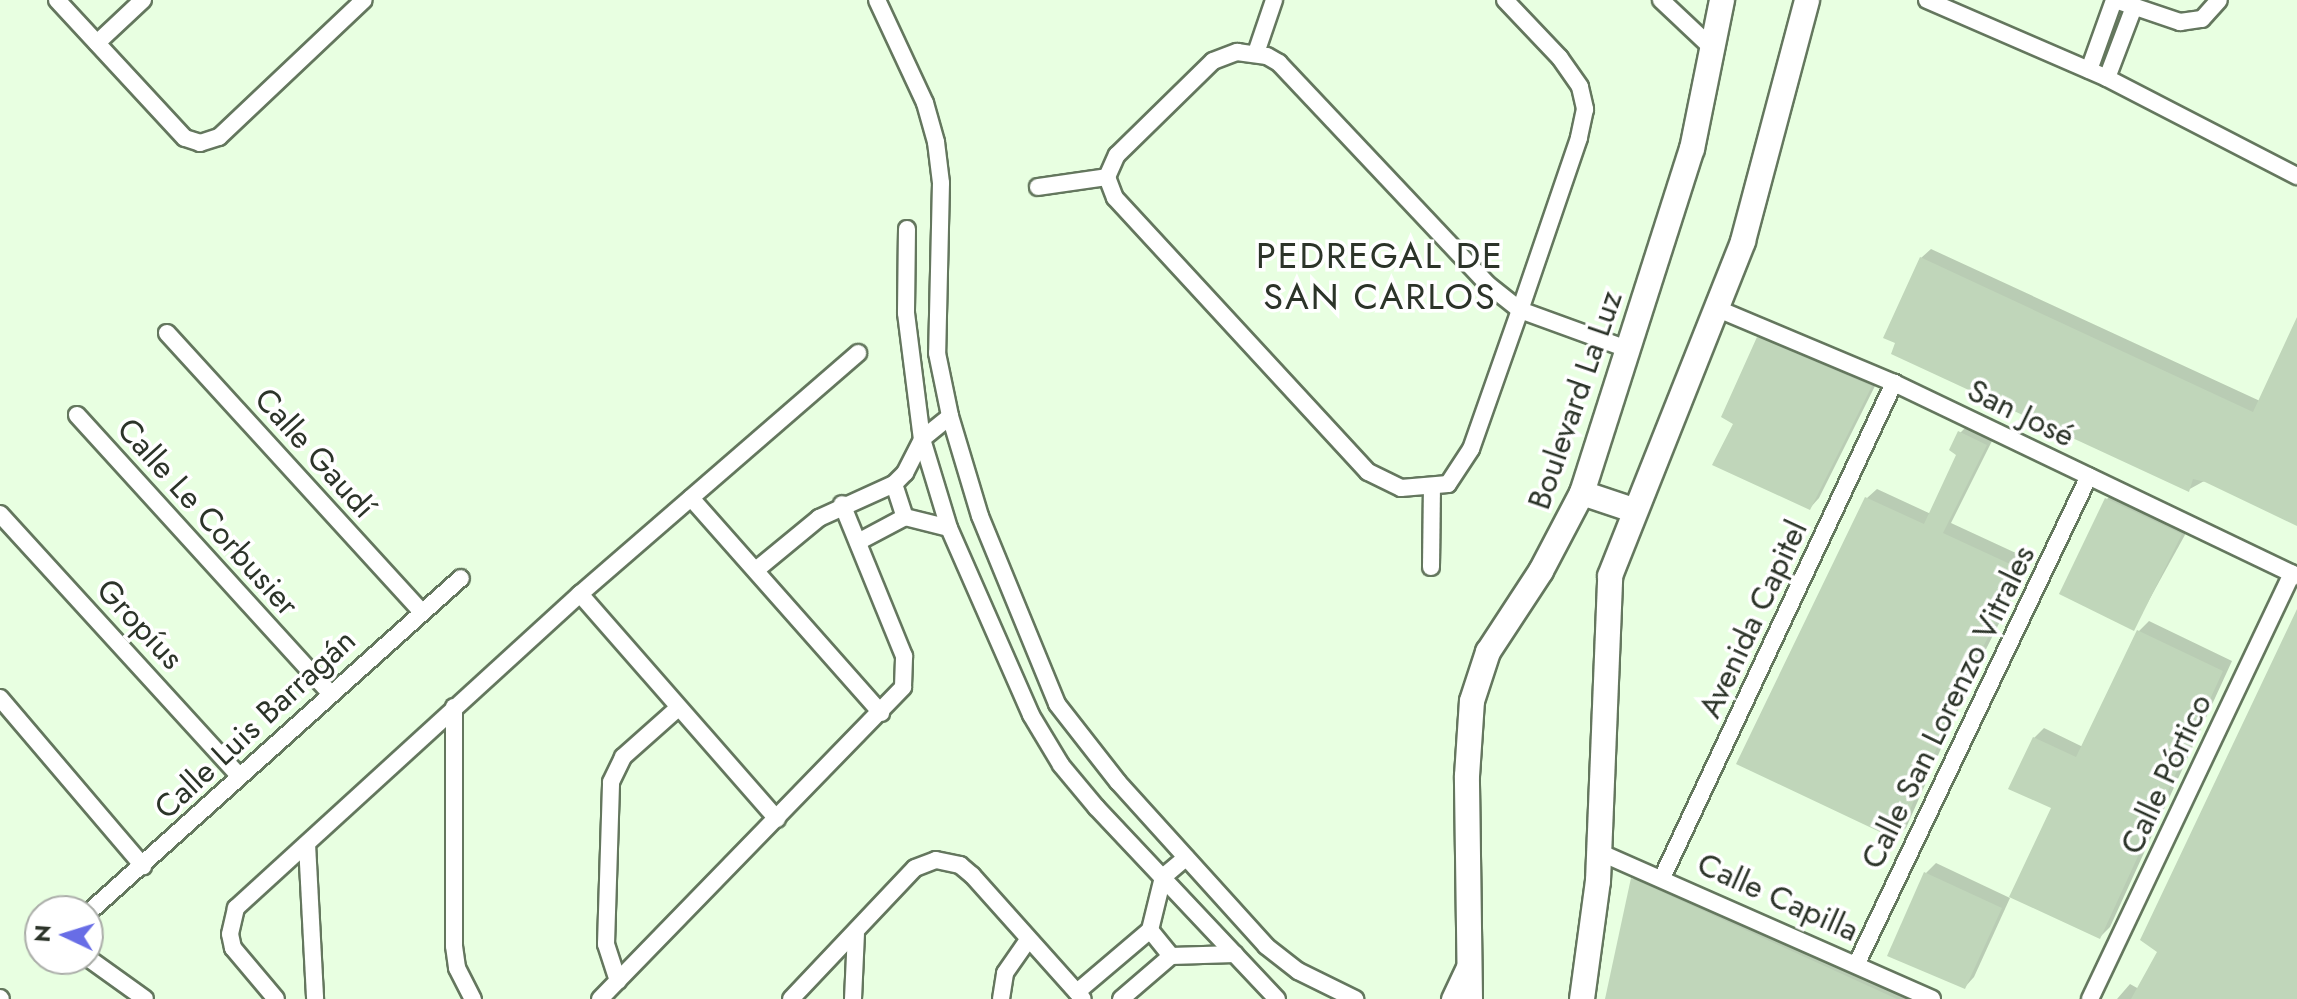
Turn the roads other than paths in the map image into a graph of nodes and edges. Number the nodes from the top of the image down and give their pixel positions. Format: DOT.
graph roads {
  1 [pos="57,0"];
  2 [pos="143,0"];
  3 [pos="364,0"];
  4 [pos="877,0"];
  5 [pos="1274,0"];
  6 [pos="1505,0"];
  7 [pos="1661,0"];
  8 [pos="1722,0"];
  9 [pos="1807,0"];
  10 [pos="1927,0"];
  11 [pos="2115,0"];
  12 [pos="2219,0"];
  13 [pos="2134,7"];
  14 [pos="97,43"];
  15 [pos="1713,49"];
  16 [pos="1256,53"];
  17 [pos="2089,70"];
  18 [pos="2107,78"];
  19 [pos="2297,176"];
  20 [pos="1107,177"];
  21 [pos="1038,187"];
  22 [pos="907,229"];
  23 [pos="1718,309"];
  24 [pos="1520,310"];
  25 [pos="167,333"];
  26 [pos="1627,349"];
  27 [pos="858,353"];
  28 [pos="1894,383"];
  29 [pos="77,415"];
  30 [pos="950,416"];
  31 [pos="922,439"];
  32 [pos="2089,476"];
  33 [pos="894,484"];
  34 [pos="1432,489"];
  35 [pos="1582,493"];
  36 [pos="691,498"];
  37 [pos="842,504"];
  38 [pos="1633,510"];
  39 [pos="0,514"];
  40 [pos="905,517"];
  41 [pos="949,528"];
  42 [pos="858,542"];
  43 [pos="1431,567"];
  44 [pos="756,570"];
  45 [pos="2294,575"];
  46 [pos="461,578"];
  47 [pos="580,594"];
  48 [pos="421,611"];
  49 [pos="329,692"];
  50 [pos="0,698"];
  51 [pos="454,707"];
  52 [pos="678,708"];
  53 [pos="881,713"];
  54 [pos="237,774"];
  55 [pos="777,819"];
  56 [pos="307,844"];
  57 [pos="1599,852"];
  58 [pos="1186,858"];
  59 [pos="143,866"];
  60 [pos="1163,877"];
  61 [pos="1662,878"];
  62 [pos="104,899"];
  63 [pos="1150,930"];
  64 [pos="856,934"];
  65 [pos="1028,940"];
  66 [pos="1235,954"];
  67 [pos="1171,956"];
  68 [pos="1469,958"];
  69 [pos="1857,963"];
  70 [pos="104,970"];
  71 [pos="618,981"];
  72 [pos="1080,996"];
  73 [pos="145,999"];
  74 [pos="276,999"];
  75 [pos="315,999"];
  76 [pos="473,999"];
  77 [pos="600,999"];
  78 [pos="791,999"];
  79 [pos="853,999"];
  80 [pos="1001,999"];
  81 [pos="1121,999"];
  82 [pos="1277,999"];
  83 [pos="1355,999"];
  84 [pos="1450,999"];
  85 [pos="1470,999"];
  86 [pos="1582,999"];
  87 [pos="1932,999"];
  88 [pos="2090,999"];
  1 -- 14 [label="street"];
  2 -- 14 [label="street"];
  3 -- 14 [label="street"];
  4 -- 30 [label="street"];
  5 -- 16 [label="street"];
  6 -- 24 [label="street"];
  7 -- 15 [label="street"];
  8 -- 15 [label="main road, Boulevard La Luz"];
  9 -- 23 [label="main road"];
  10 -- 17 [label="street"];
  11 -- 13 [label="street"];
  11 -- 17 [label="street"];
  12 -- 13 [label="street"];
  13 -- 18 [label="street"];
  15 -- 26 [label="main road, Boulevard La Luz"];
  16 -- 20 [label="street"];
  16 -- 24 [label="street"];
  17 -- 18 [label="street"];
  18 -- 19 [label="street"];
  20 -- 21 [label="street"];
  20 -- 34 [label="street"];
  22 -- 31 [label="street"];
  23 -- 28 [label="street, San José"];
  23 -- 38 [label="main road"];
  24 -- 26 [label="street"];
  24 -- 34 [label="street"];
  25 -- 48 [label="street, Calle Gaudí"];
  26 -- 35 [label="main road, Boulevard La Luz"];
  27 -- 36 [label="street"];
  28 -- 32 [label="street, San José"];
  28 -- 61 [label="street, Avenida Capitel"];
  29 -- 49 [label="street, Calle Le Corbusier"];
  30 -- 31 [label="street"];
  30 -- 58 [label="street"];
  31 -- 33 [label="street"];
  31 -- 41 [label="street"];
  32 -- 45 [label="street, San José"];
  32 -- 69 [label="street, Calle San Lorenzo Vitrales"];
  33 -- 37 [label="street"];
  33 -- 40 [label="street"];
  34 -- 43 [label="street"];
  35 -- 38 [label="main road"];
  35 -- 68 [label="main road, Boulevard La Luz"];
  36 -- 44 [label="street"];
  36 -- 47 [label="street"];
  37 -- 42 [label="street"];
  37 -- 44 [label="street"];
  38 -- 57 [label="main road"];
  39 -- 54 [label="street, Gropíus"];
  40 -- 41 [label="street"];
  40 -- 42 [label="street"];
  41 -- 60 [label="street"];
  42 -- 53 [label="street"];
  44 -- 53 [label="street"];
  45 -- 88 [label="street, Calle Pórtico"];
  46 -- 48 [label="street, Calle Luis Barragán"];
  47 -- 51 [label="street"];
  47 -- 52 [label="street"];
  48 -- 49 [label="street, Calle Luis Barragán"];
  49 -- 54 [label="street, Calle Luis Barragán"];
  50 -- 59 [label="street"];
  51 -- 56 [label="street"];
  51 -- 76 [label="street"];
  52 -- 55 [label="street"];
  52 -- 71 [label="street"];
  53 -- 55 [label="street"];
  54 -- 59 [label="street, Calle Luis Barragán"];
  55 -- 71 [label="street"];
  56 -- 74 [label="street"];
  56 -- 75 [label="street"];
  57 -- 61 [label="street, Calle Capilla"];
  57 -- 86 [label="main road"];
  58 -- 60 [label="street"];
  58 -- 83 [label="street"];
  59 -- 62 [label="street, Calle Luis Barragán"];
  60 -- 63 [label="street"];
  60 -- 66 [label="street"];
  61 -- 69 [label="street, Calle Capilla"];
  63 -- 67 [label="street"];
  63 -- 72 [label="street"];
  64 -- 65 [label="street"];
  64 -- 78 [label="street"];
  64 -- 79 [label="street"];
  65 -- 72 [label="street"];
  65 -- 80 [label="street"];
  66 -- 67 [label="street"];
  66 -- 82 [label="street"];
  67 -- 81 [label="street"];
  68 -- 84 [label="street"];
  68 -- 85 [label="main road, Boulevard La Luz"];
  69 -- 87 [label="street, Calle Capilla"];
  70 -- 73 [label="street"];
  71 -- 77 [label="street"];
}
